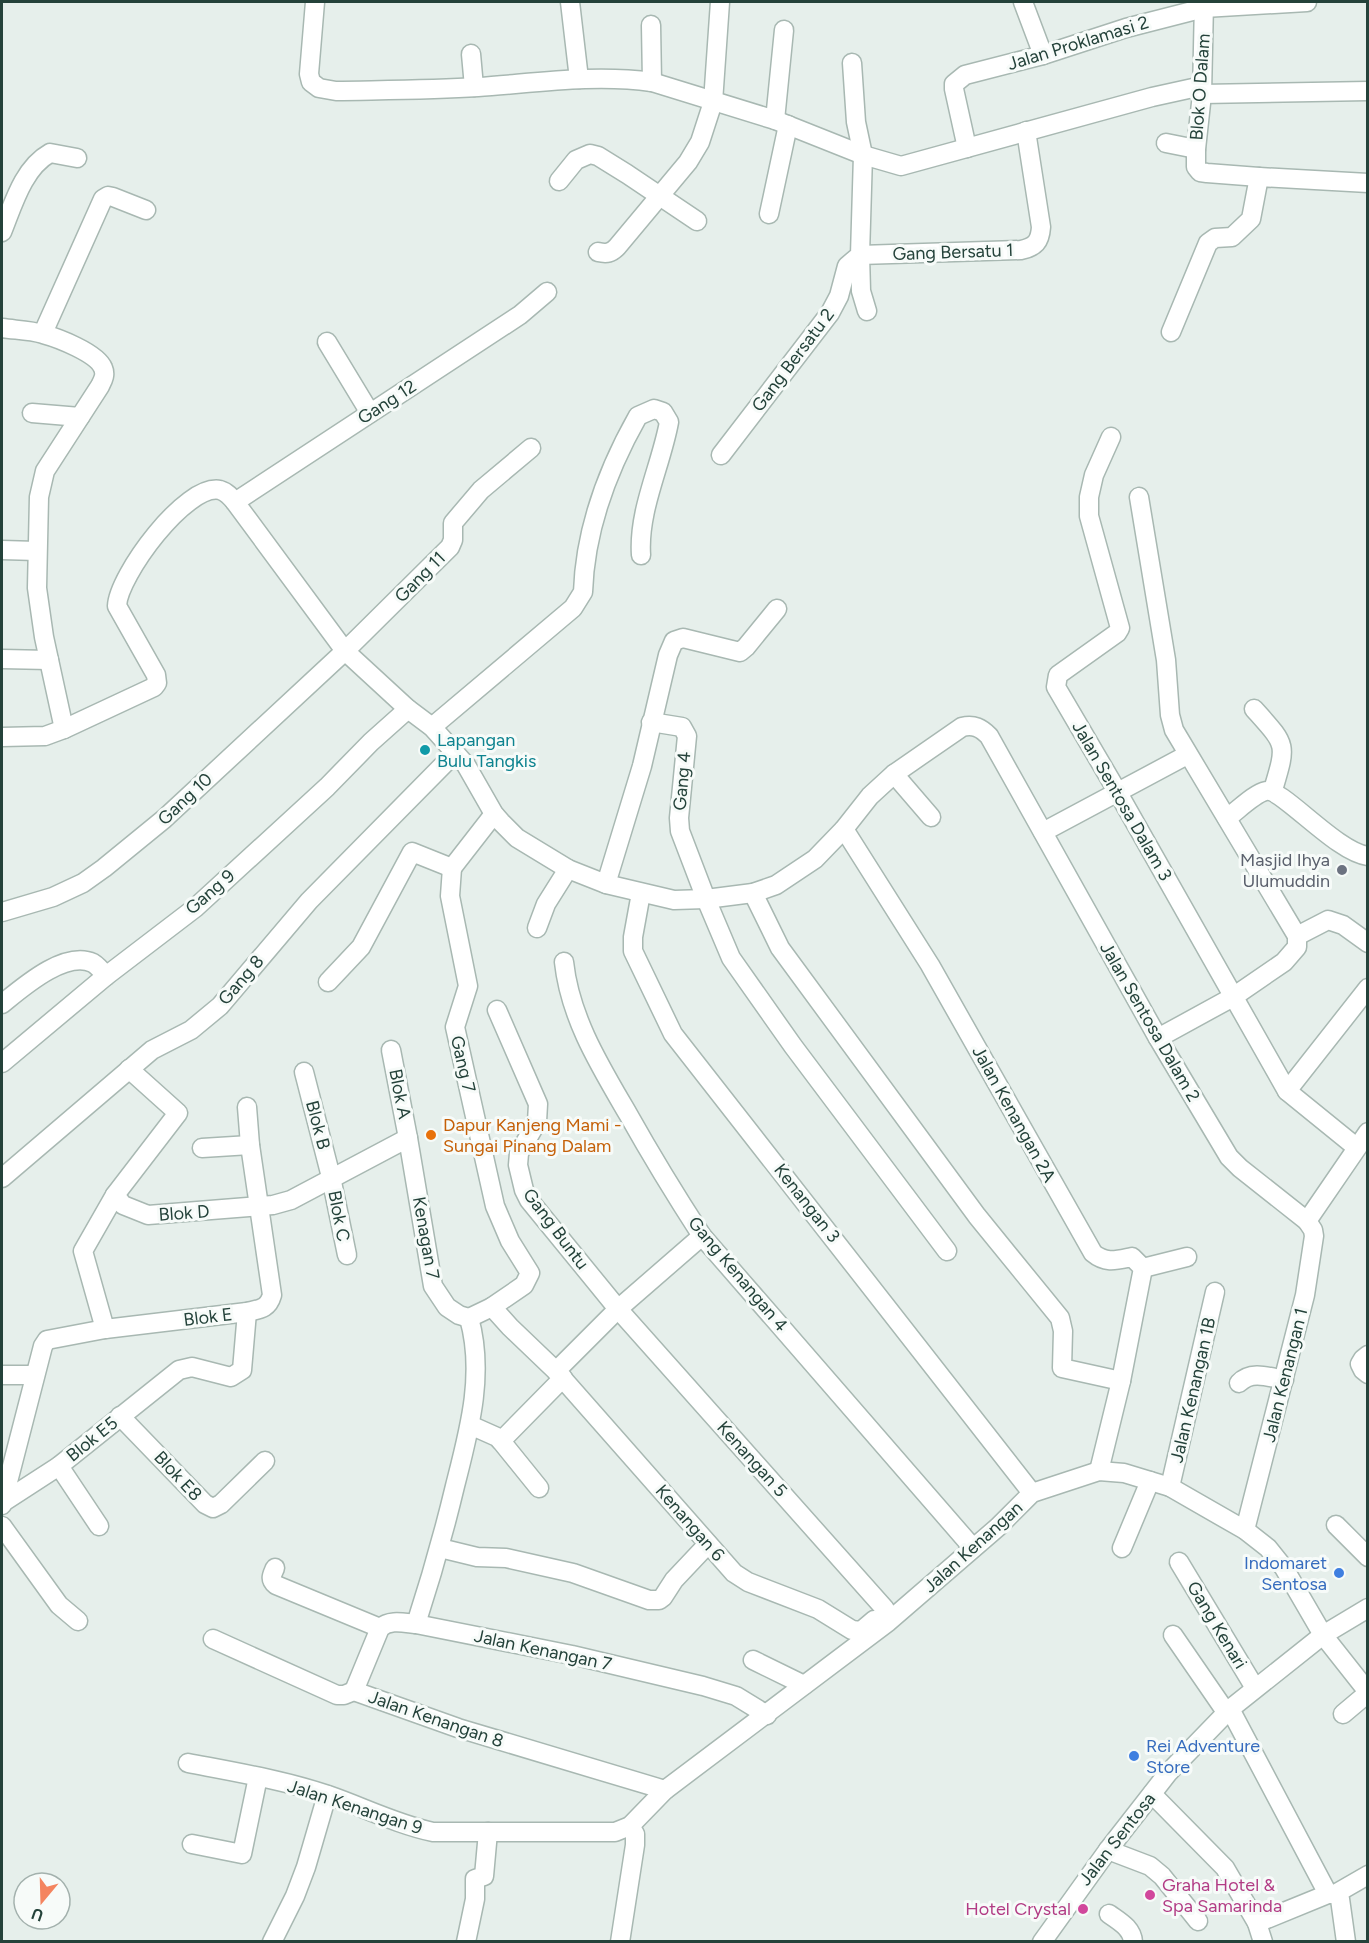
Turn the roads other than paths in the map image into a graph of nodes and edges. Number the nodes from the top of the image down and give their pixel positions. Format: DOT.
graph roads {
  1 [pos="315,2"];
  2 [pos="570,2"];
  3 [pos="720,2"];
  4 [pos="1023,2"];
  5 [pos="1307,2"];
  6 [pos="1204,5"];
  7 [pos="651,25"];
  8 [pos="784,30"];
  9 [pos="471,54"];
  10 [pos="1043,55"];
  11 [pos="852,63"];
  12 [pos="579,79"];
  13 [pos="652,82"];
  14 [pos="474,87"];
  15 [pos="1202,90"];
  16 [pos="1368,91"];
  17 [pos="713,102"];
  18 [pos="782,123"];
  19 [pos="1026,131"];
  20 [pos="1166,144"];
  21 [pos="967,148"];
  22 [pos="863,155"];
  23 [pos="77,158"];
  24 [pos="1196,158"];
  25 [pos="1259,177"];
  26 [pos="559,181"];
  27 [pos="1368,183"];
  28 [pos="661,196"];
  29 [pos="146,210"];
  30 [pos="769,214"];
  31 [pos="697,221"];
  32 [pos="2,232"];
  33 [pos="598,252"];
  34 [pos="860,255"];
  35 [pos="547,292"];
  36 [pos="867,311"];
  37 [pos="2,328"];
  38 [pos="1171,332"];
  39 [pos="43,333"];
  40 [pos="327,342"];
  41 [pos="32,413"];
  42 [pos="370,413"];
  43 [pos="80,417"];
  44 [pos="1111,437"];
  45 [pos="531,448"];
  46 [pos="721,455"];
  47 [pos="1139,497"];
  48 [pos="238,507"];
  49 [pos="2,550"];
  50 [pos="37,551"];
  51 [pos="641,555"];
  52 [pos="777,609"];
  53 [pos="345,651"];
  54 [pos="2,659"];
  55 [pos="49,660"];
  56 [pos="408,709"];
  57 [pos="1254,709"];
  58 [pos="651,722"];
  59 [pos="432,727"];
  60 [pos="64,729"];
  61 [pos="2,737"];
  62 [pos="455,753"];
  63 [pos="1187,755"];
  64 [pos="894,774"];
  65 [pos="1273,790"];
  66 [pos="1118,791"];
  67 [pos="494,814"];
  68 [pos="931,817"];
  69 [pos="1227,818"];
  70 [pos="844,829"];
  71 [pos="1043,832"];
  72 [pos="1368,856"];
  73 [pos="452,867"];
  74 [pos="568,869"];
  75 [pos="606,884"];
  76 [pos="641,893"];
  77 [pos="753,893"];
  78 [pos="706,899"];
  79 [pos="2,912"];
  80 [pos="537,928"];
  81 [pos="1297,936"];
  82 [pos="1368,943"];
  83 [pos="564,962"];
  84 [pos="106,976"];
  85 [pos="328,982"];
  86 [pos="1368,988"];
  87 [pos="1233,997"];
  88 [pos="2,1004"];
  89 [pos="497,1010"];
  90 [pos="1158,1038"];
  91 [pos="391,1050"];
  92 [pos="2,1063"];
  93 [pos="129,1069"];
  94 [pos="304,1072"];
  95 [pos="1287,1091"];
  96 [pos="247,1107"];
  97 [pos="1368,1132"];
  98 [pos="408,1137"];
  99 [pos="250,1145"];
  100 [pos="202,1148"];
  101 [pos="1351,1154"];
  102 [pos="2,1178"];
  103 [pos="331,1178"];
  104 [pos="115,1195"];
  105 [pos="259,1207"];
  106 [pos="1307,1221"];
  107 [pos="702,1236"];
  108 [pos="947,1251"];
  109 [pos="347,1255"];
  110 [pos="1187,1257"];
  111 [pos="1143,1268"];
  112 [pos="1215,1292"];
  113 [pos="492,1307"];
  114 [pos="618,1309"];
  115 [pos="247,1312"];
  116 [pos="469,1318"];
  117 [pos="105,1329"];
  118 [pos="1368,1355"];
  119 [pos="560,1374"];
  120 [pos="1368,1374"];
  121 [pos="2,1375"];
  122 [pos="35,1376"];
  123 [pos="1284,1380"];
  124 [pos="1121,1381"];
  125 [pos="1239,1383"];
  126 [pos="120,1416"];
  127 [pos="470,1425"];
  128 [pos="501,1441"];
  129 [pos="9,1450"];
  130 [pos="266,1461"];
  131 [pos="59,1466"];
  132 [pos="1099,1471"];
  133 [pos="1150,1481"];
  134 [pos="1170,1487"];
  135 [pos="539,1488"];
  136 [pos="1032,1493"];
  137 [pos="2,1504"];
  138 [pos="1336,1525"];
  139 [pos="2,1526"];
  140 [pos="99,1526"];
  141 [pos="1245,1530"];
  142 [pos="708,1544"];
  143 [pos="440,1548"];
  144 [pos="973,1548"];
  145 [pos="1122,1548"];
  146 [pos="1368,1557"];
  147 [pos="1179,1562"];
  148 [pos="275,1568"];
  149 [pos="950,1569"];
  150 [pos="1368,1608"];
  151 [pos="885,1609"];
  152 [pos="78,1621"];
  153 [pos="416,1624"];
  154 [pos="380,1628"];
  155 [pos="1173,1635"];
  156 [pos="1323,1635"];
  157 [pos="213,1639"];
  158 [pos="753,1660"];
  159 [pos="804,1685"];
  160 [pos="1255,1688"];
  161 [pos="354,1691"];
  162 [pos="1368,1692"];
  163 [pos="1228,1710"];
  164 [pos="1343,1714"];
  165 [pos="767,1715"];
  166 [pos="188,1763"];
  167 [pos="258,1777"];
  168 [pos="665,1790"];
  169 [pos="1152,1794"];
  170 [pos="327,1795"];
  171 [pos="630,1826"];
  172 [pos="488,1832"];
  173 [pos="192,1844"];
  174 [pos="1108,1850"];
  175 [pos="1368,1875"];
  176 [pos="1332,1894"];
  177 [pos="1109,1914"];
  178 [pos="1198,1921"];
  179 [pos="1257,1923"];
  180 [pos="272,1941"];
  181 [pos="466,1941"];
  182 [pos="620,1941"];
  183 [pos="1042,1941"];
  184 [pos="1133,1941"];
  185 [pos="1263,1941"];
  186 [pos="1346,1941"];
  1 -- 14 [label="street"];
  2 -- 12 [label="street"];
  3 -- 17 [label="street"];
  4 -- 10 [label="street"];
  5 -- 6 [label="street, Jalan Proklamasi 2"];
  6 -- 10 [label="street, Jalan Proklamasi 2"];
  6 -- 15 [label="street, Blok O Dalam"];
  7 -- 13 [label="street"];
  8 -- 18 [label="street"];
  9 -- 14 [label="street"];
  10 -- 21 [label="street, Jalan Proklamasi 2"];
  11 -- 22 [label="street"];
  12 -- 13 [label="street"];
  12 -- 14 [label="street"];
  13 -- 17 [label="street"];
  15 -- 16 [label="street"];
  15 -- 19 [label="street"];
  15 -- 24 [label="street, Blok O Dalam"];
  17 -- 18 [label="street"];
  17 -- 28 [label="street"];
  18 -- 22 [label="street"];
  18 -- 30 [label="street"];
  19 -- 21 [label="street"];
  19 -- 34 [label="street, Gang Bersatu 1"];
  20 -- 24 [label="street"];
  21 -- 22 [label="street"];
  22 -- 34 [label="street"];
  23 -- 32 [label="street"];
  24 -- 25 [label="street"];
  25 -- 27 [label="street"];
  25 -- 38 [label="street"];
  26 -- 28 [label="street"];
  28 -- 31 [label="street"];
  28 -- 33 [label="street"];
  29 -- 39 [label="street"];
  34 -- 36 [label="street"];
  34 -- 46 [label="street, Gang Bersatu 2"];
  35 -- 42 [label="street, Gang 12"];
  37 -- 39 [label="street"];
  39 -- 43 [label="street"];
  40 -- 42 [label="street"];
  41 -- 43 [label="street"];
  42 -- 48 [label="street, Gang 12"];
  43 -- 50 [label="street"];
  44 -- 66 [label="street, Jalan Sentosa Dalam 3"];
  45 -- 53 [label="street, Gang 11"];
  47 -- 63 [label="street"];
  48 -- 53 [label="street"];
  48 -- 60 [label="street"];
  49 -- 50 [label="street"];
  50 -- 55 [label="street"];
  51 -- 59 [label="street"];
  52 -- 58 [label="street"];
  53 -- 56 [label="street"];
  53 -- 79 [label="street, Gang 10"];
  54 -- 55 [label="street"];
  55 -- 60 [label="street"];
  56 -- 59 [label="street"];
  56 -- 84 [label="street, Gang 9"];
  57 -- 65 [label="street"];
  58 -- 75 [label="street"];
  58 -- 78 [label="street, Gang 4"];
  59 -- 62 [label="street"];
  60 -- 61 [label="street"];
  62 -- 67 [label="street"];
  62 -- 93 [label="street, Gang 8"];
  63 -- 66 [label="street"];
  63 -- 69 [label="street"];
  64 -- 68 [label="street"];
  64 -- 70 [label="street"];
  64 -- 71 [label="street, Jalan Sentosa Dalam 2"];
  65 -- 69 [label="street"];
  65 -- 72 [label="street"];
  66 -- 71 [label="street"];
  66 -- 87 [label="street, Jalan Sentosa Dalam 3"];
  67 -- 73 [label="street"];
  67 -- 74 [label="street"];
  69 -- 81 [label="street"];
  70 -- 77 [label="street"];
  70 -- 111 [label="street, Jalan Kenangan 2A"];
  71 -- 90 [label="street, Jalan Sentosa Dalam 2"];
  73 -- 85 [label="street"];
  73 -- 113 [label="street, Gang 7"];
  74 -- 75 [label="street"];
  74 -- 80 [label="street"];
  75 -- 76 [label="street"];
  76 -- 78 [label="street"];
  76 -- 136 [label="street, Kenangan 3"];
  77 -- 78 [label="street"];
  77 -- 124 [label="street"];
  78 -- 108 [label="street"];
  81 -- 82 [label="street"];
  81 -- 87 [label="street"];
  83 -- 107 [label="street, Gang Kenangan 4"];
  84 -- 88 [label="street"];
  84 -- 92 [label="street, Gang 9"];
  86 -- 95 [label="street"];
  87 -- 90 [label="street"];
  87 -- 95 [label="street, Jalan Sentosa Dalam 3"];
  89 -- 114 [label="street, Gang Buntu"];
  90 -- 106 [label="street, Jalan Sentosa Dalam 2"];
  91 -- 98 [label="street, Blok A"];
  93 -- 102 [label="street, Gang 8"];
  93 -- 104 [label="street"];
  94 -- 103 [label="street, Blok B"];
  95 -- 101 [label="street, Jalan Sentosa Dalam 3"];
  96 -- 99 [label="street"];
  97 -- 101 [label="street"];
  98 -- 103 [label="street"];
  98 -- 116 [label="street, Kenagan 7"];
  99 -- 100 [label="street"];
  99 -- 105 [label="street"];
  101 -- 106 [label="street"];
  103 -- 105 [label="street"];
  103 -- 109 [label="street, Blok C"];
  104 -- 105 [label="street, Blok D"];
  104 -- 117 [label="street"];
  105 -- 115 [label="street, Blok E"];
  106 -- 123 [label="street, Jalan Kenangan 1"];
  107 -- 114 [label="street"];
  107 -- 144 [label="street, Gang Kenangan 4"];
  110 -- 111 [label="street"];
  111 -- 124 [label="street"];
  112 -- 134 [label="street, Jalan Kenangan 1B"];
  113 -- 116 [label="street"];
  113 -- 119 [label="street, Kenangan 6"];
  114 -- 119 [label="street"];
  114 -- 151 [label="street, Kenangan 5"];
  115 -- 117 [label="street, Blok E"];
  115 -- 126 [label="street, Blok E5"];
  116 -- 127 [label="street"];
  117 -- 122 [label="street, Blok E"];
  118 -- 120 [label="street"];
  119 -- 128 [label="street"];
  119 -- 142 [label="street, Kenangan 6"];
  121 -- 122 [label="street"];
  122 -- 129 [label="street"];
  123 -- 125 [label="street"];
  123 -- 141 [label="street, Jalan Kenangan 1"];
  124 -- 132 [label="street"];
  126 -- 130 [label="street, Blok E8"];
  126 -- 131 [label="street, Blok E5"];
  127 -- 128 [label="street"];
  127 -- 143 [label="street"];
  128 -- 135 [label="street"];
  129 -- 137 [label="street"];
  131 -- 137 [label="street, Blok E5"];
  131 -- 140 [label="street"];
  132 -- 133 [label="street, Jalan Kenangan"];
  132 -- 136 [label="street, Jalan Kenangan"];
  133 -- 134 [label="street, Jalan Kenangan"];
  133 -- 145 [label="street"];
  134 -- 141 [label="street, Jalan Kenangan"];
  136 -- 144 [label="street, Jalan Kenangan"];
  138 -- 146 [label="street"];
  139 -- 152 [label="street"];
  141 -- 156 [label="street, Jalan Kenangan"];
  142 -- 143 [label="street"];
  142 -- 151 [label="street, Kenangan 6"];
  143 -- 153 [label="street"];
  144 -- 149 [label="street, Jalan Kenangan"];
  147 -- 160 [label="street, Gang Kenari"];
  148 -- 154 [label="street"];
  149 -- 151 [label="street, Kenangan 6"];
  149 -- 159 [label="street, Jalan Kenangan"];
  150 -- 156 [label="street, Jalan Sentosa"];
  153 -- 154 [label="street, Jalan Kenangan 7"];
  153 -- 165 [label="street, Jalan Kenangan 7"];
  154 -- 161 [label="street"];
  155 -- 163 [label="street"];
  156 -- 160 [label="street, Jalan Sentosa"];
  156 -- 162 [label="street, Jalan Kenangan"];
  157 -- 161 [label="street, Jalan Kenangan 8"];
  158 -- 159 [label="street"];
  159 -- 165 [label="street, Jalan Kenangan"];
  160 -- 163 [label="street, Jalan Sentosa"];
  161 -- 168 [label="street, Jalan Kenangan 8"];
  162 -- 164 [label="street"];
  163 -- 169 [label="street, Jalan Sentosa"];
  163 -- 176 [label="street"];
  165 -- 168 [label="street, Jalan Kenangan"];
  166 -- 167 [label="street, Jalan Kenangan 9"];
  167 -- 170 [label="street, Jalan Kenangan 9"];
  167 -- 173 [label="street"];
  168 -- 171 [label="street, Jalan Kenangan"];
  169 -- 174 [label="street, Jalan Sentosa"];
  169 -- 179 [label="street"];
  170 -- 172 [label="street, Jalan Kenangan 9"];
  170 -- 180 [label="street"];
  171 -- 172 [label="street, Jalan Kenangan 9"];
  171 -- 182 [label="street"];
  172 -- 181 [label="street"];
  174 -- 178 [label="street"];
  174 -- 183 [label="street, Jalan Sentosa"];
  175 -- 176 [label="street"];
  176 -- 179 [label="street"];
  176 -- 186 [label="street"];
  177 -- 184 [label="street"];
  179 -- 185 [label="street"];
}
